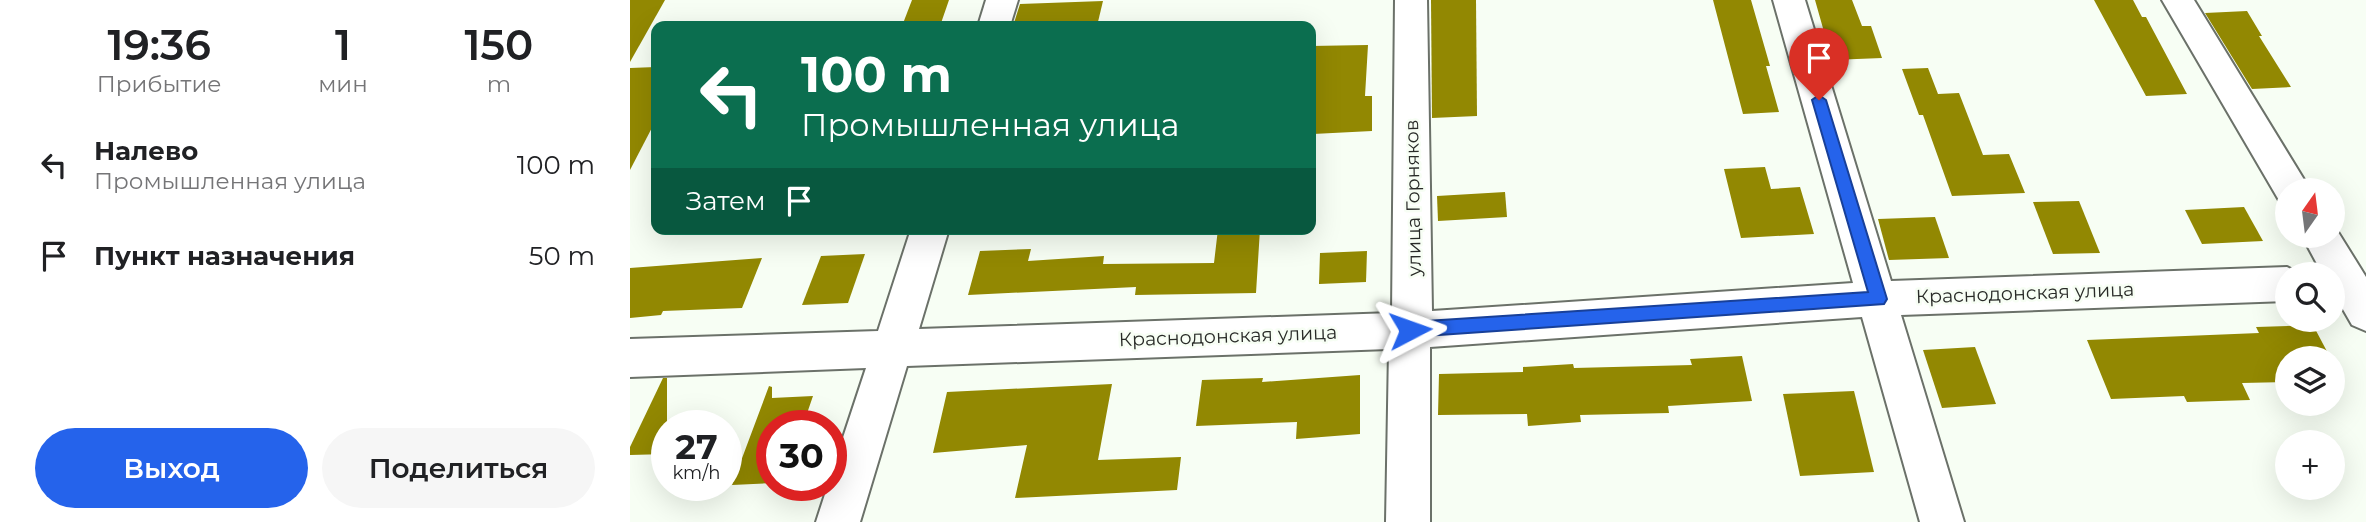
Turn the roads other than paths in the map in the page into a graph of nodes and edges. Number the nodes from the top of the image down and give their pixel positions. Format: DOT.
graph roads {
  1 [pos="1002,0"];
  2 [pos="1411,0"];
  3 [pos="1789,0"];
  4 [pos="2178,0"];
  5 [pos="996,21"];
  6 [pos="2285,178"];
  7 [pos="928,235"];
  8 [pos="2328,248"];
  9 [pos="2275,284"];
  10 [pos="2353,290"];
  11 [pos="1878,299"];
  12 [pos="1410,330"];
  13 [pos="893,347"];
  14 [pos="630,358"];
  15 [pos="838,522"];
  16 [pos="1408,522"];
  17 [pos="1942,522"];
  1 -- 5 [label="street"];
  2 -- 12 [label="street, улица Горняков"];
  3 -- 11 [label="street"];
  4 -- 6 [label="street"];
  7 -- 13 [label="street"];
  8 -- 10 [label="street"];
  9 -- 11 [label="street, Краснодонская улица"];
  11 -- 12 [label="street, Краснодонская улица"];
  11 -- 17 [label="street"];
  12 -- 13 [label="street, Краснодонская улица"];
  12 -- 16 [label="street, улица Горняков"];
  13 -- 14 [label="street, Краснодонская улица"];
  13 -- 15 [label="street"];
}
